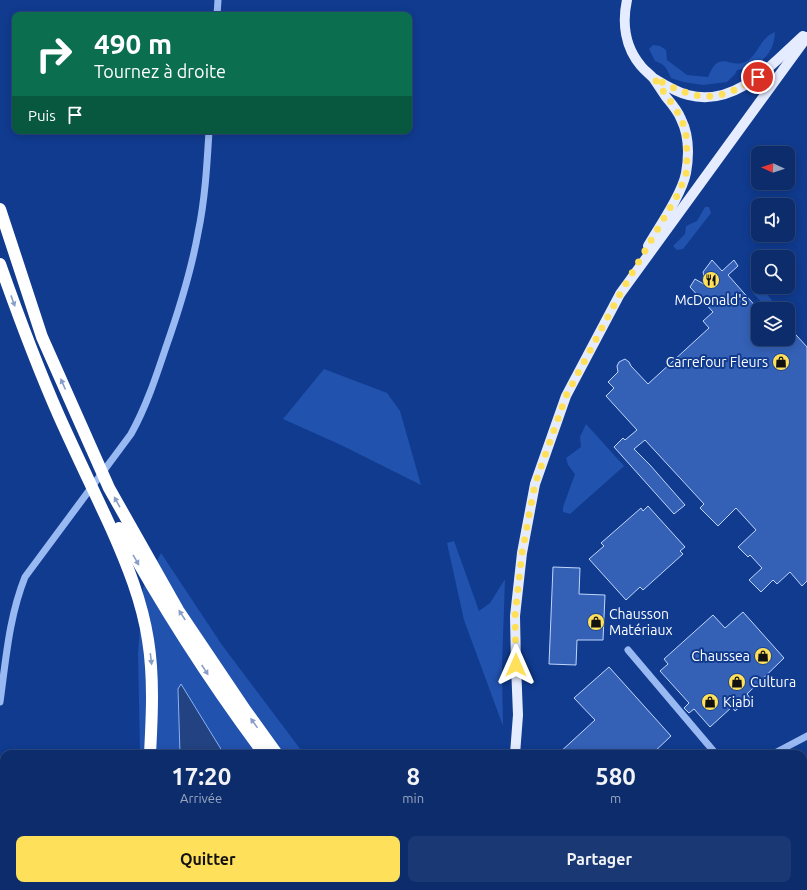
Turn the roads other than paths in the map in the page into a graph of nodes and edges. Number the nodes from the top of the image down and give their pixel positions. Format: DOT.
graph roads {
  1 [pos="218,0"];
  2 [pos="626,0"];
  3 [pos="217,12"];
  4 [pos="807,32"];
  5 [pos="807,37"];
  6 [pos="654,78"];
  7 [pos="209,134"];
  8 [pos="0,209"];
  9 [pos="0,264"];
  10 [pos="620,294"];
  11 [pos="58,414"];
  12 [pos="628,650"];
  13 [pos="0,702"];
  14 [pos="807,736"];
  15 [pos="150,750"];
  16 [pos="261,750"];
  17 [pos="274,750"];
  18 [pos="515,750"];
  19 [pos="713,750"];
  20 [pos="781,750"];
  1 -- 3 [label="street"];
  2 -- 6 [label="main road"];
  4 -- 6 [label="main road"];
  5 -- 10 [label="main road"];
  6 -- 10 [label="main road"];
  7 -- 13 [label="street"];
  17 -- 8 [label="highway, one-way"];
  9 -- 11 [label="highway, one-way"];
  10 -- 18 [label="main road"];
  11 -- 15 [label="highway, one-way"];
  11 -- 16 [label="highway, one-way"];
  12 -- 19 [label="street"];
  14 -- 20 [label="street"];
}
